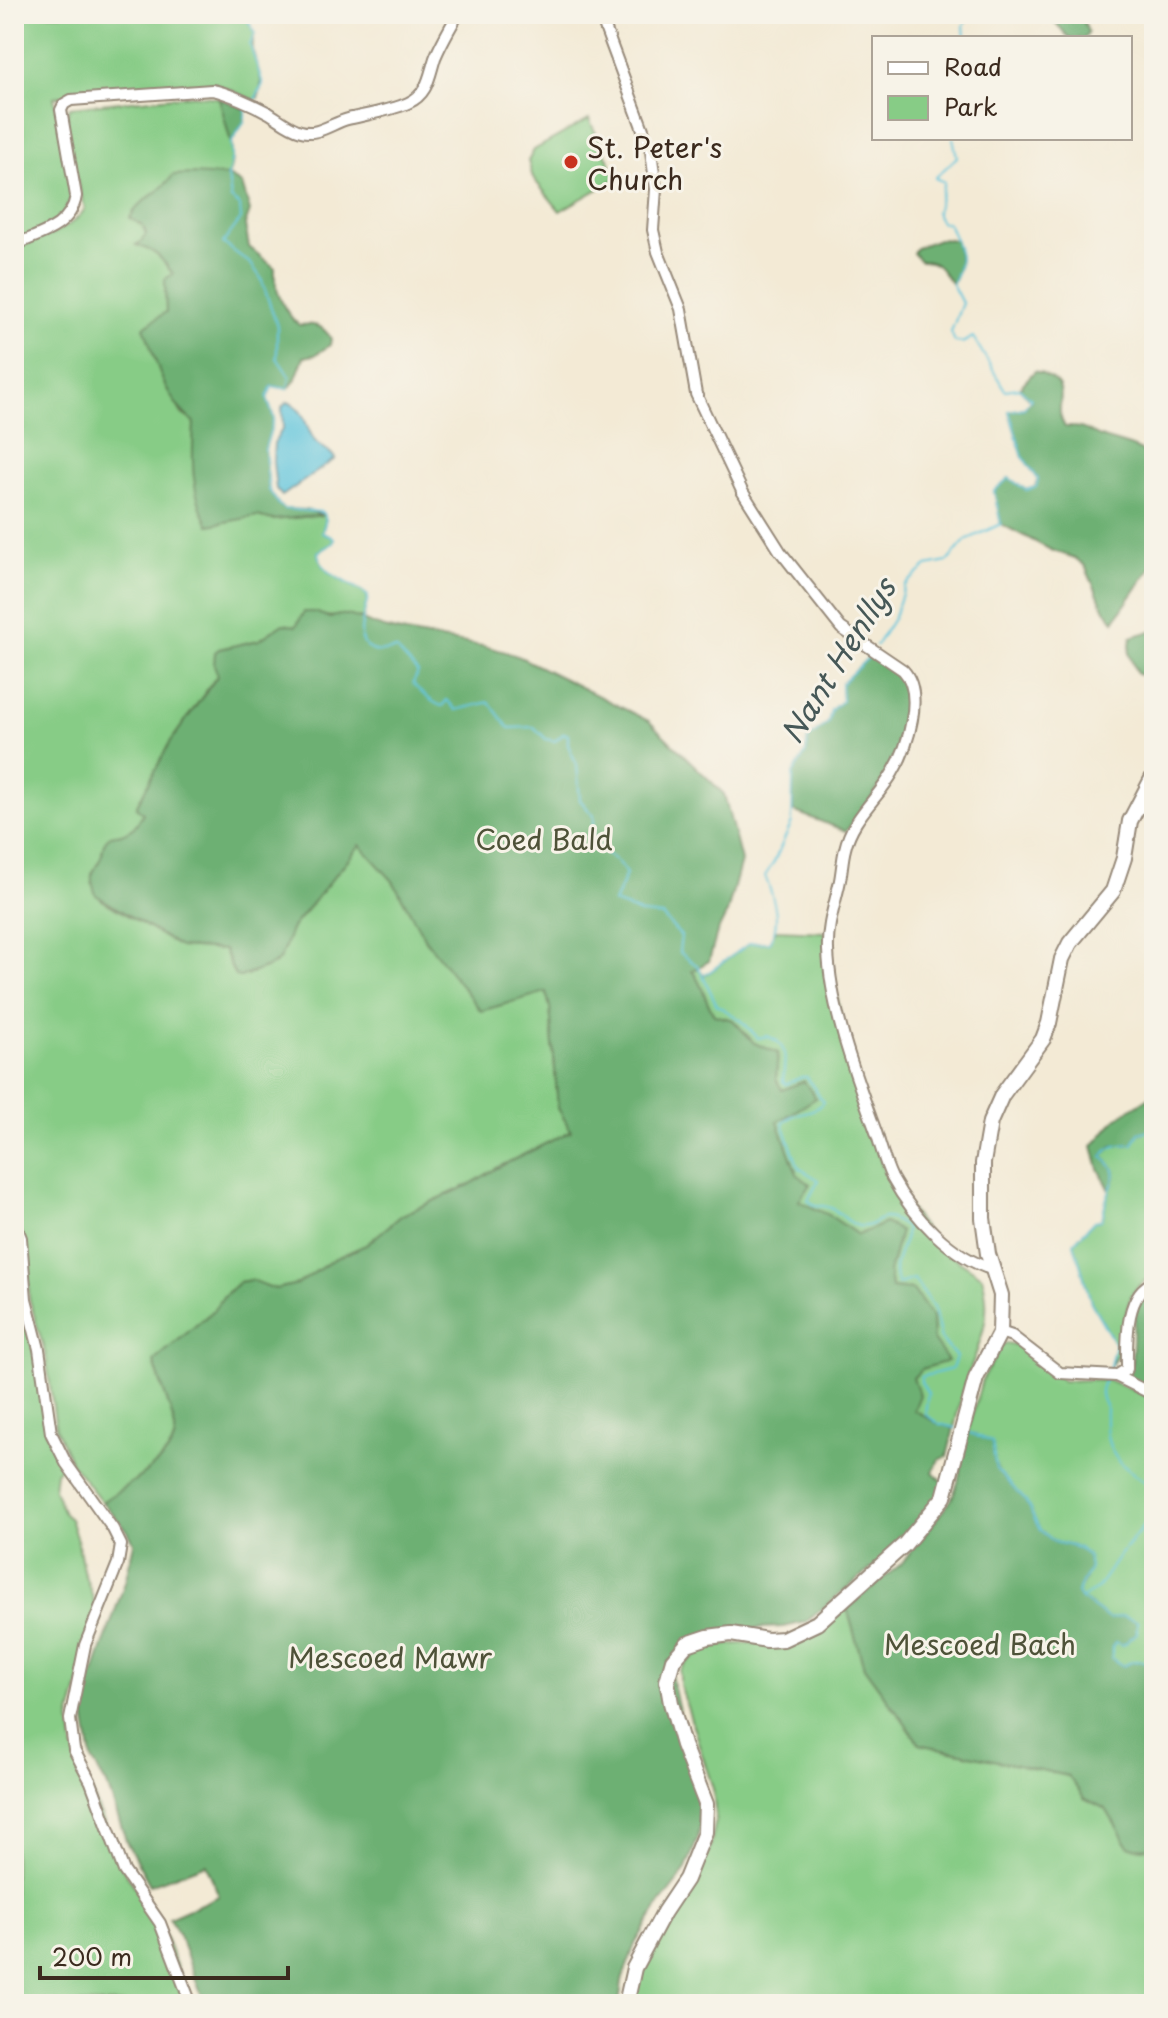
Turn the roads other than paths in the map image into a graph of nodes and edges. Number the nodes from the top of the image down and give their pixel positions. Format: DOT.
graph roads {
  1 [pos="458,14"];
  2 [pos="600,14"];
  3 [pos="14,245"];
  4 [pos="1154,775"];
  5 [pos="14,1221"];
  6 [pos="994,1270"];
  7 [pos="1154,1282"];
  8 [pos="1000,1332"];
  9 [pos="1116,1376"];
  10 [pos="1154,1395"];
  11 [pos="191,2004"];
  12 [pos="626,2004"];
  1 -- 3 [label="street"];
  2 -- 6 [label="street"];
  4 -- 6 [label="street"];
  5 -- 11 [label="street"];
  6 -- 8 [label="street"];
  7 -- 9 [label="street"];
  8 -- 9 [label="street"];
  8 -- 12 [label="street"];
  9 -- 10 [label="street"];
}
